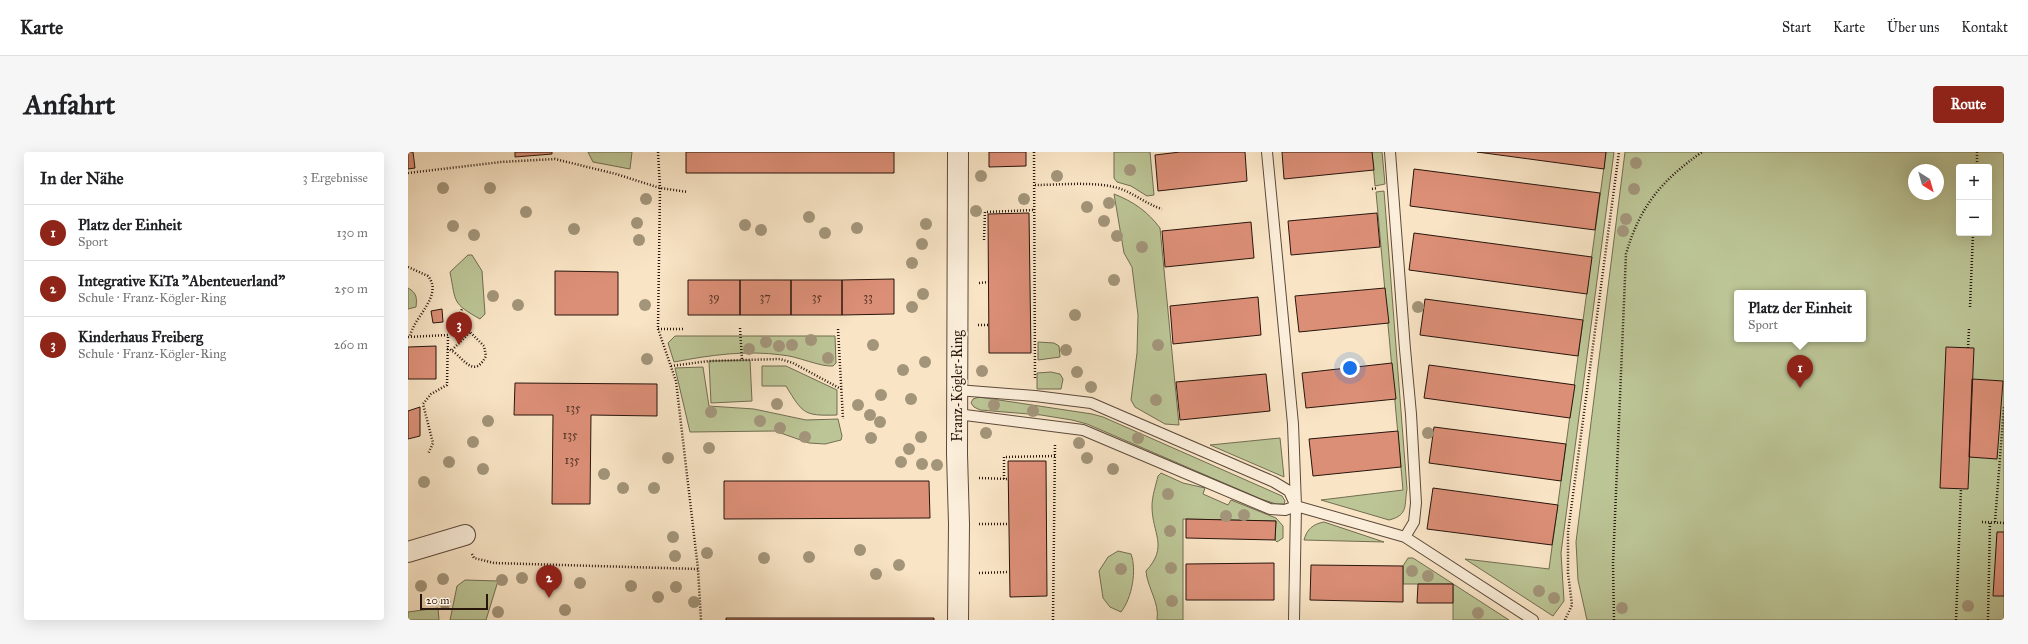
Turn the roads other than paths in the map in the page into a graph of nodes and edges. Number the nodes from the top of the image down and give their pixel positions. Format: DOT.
graph roads {
  1 [pos="958,152"];
  2 [pos="1267,152"];
  3 [pos="1390,152"];
  4 [pos="957,390"];
  5 [pos="957,414"];
  6 [pos="1296,506"];
  7 [pos="464,535"];
  8 [pos="1405,537"];
  9 [pos="408,552"];
  10 [pos="958,620"];
  11 [pos="1294,620"];
  12 [pos="1533,620"];
  1 -- 4 [label="street, Franz-Kögler-Ring"];
  2 -- 6 [label="lane"];
  3 -- 8 [label="lane"];
  4 -- 5 [label="street, Franz-Kögler-Ring"];
  4 -- 6 [label="lane"];
  5 -- 6 [label="lane"];
  5 -- 10 [label="street, Franz-Kögler-Ring"];
  6 -- 8 [label="lane"];
  6 -- 11 [label="lane"];
  7 -- 9 [label="street"];
  8 -- 12 [label="lane"];
}
